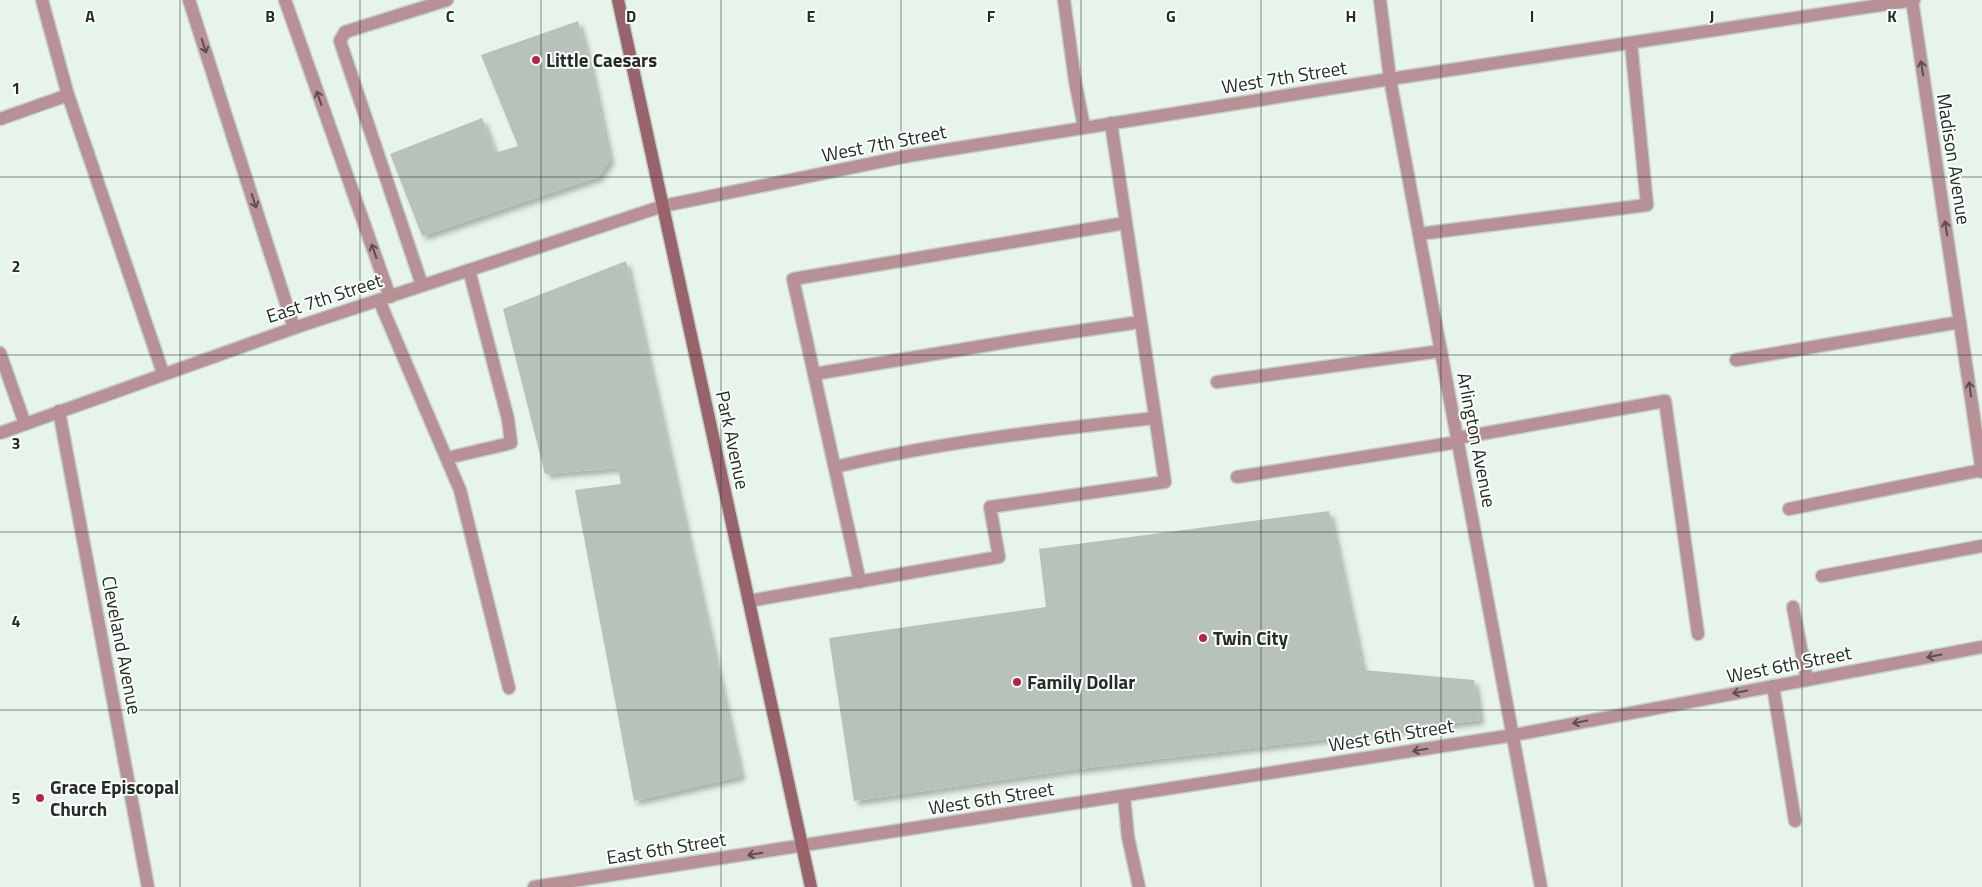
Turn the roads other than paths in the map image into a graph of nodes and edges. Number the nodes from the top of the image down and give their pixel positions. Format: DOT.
graph roads {
  1 [pos="42,0"];
  2 [pos="189,0"];
  3 [pos="285,0"];
  4 [pos="447,0"];
  5 [pos="618,0"];
  6 [pos="1064,0"];
  7 [pos="1380,0"];
  8 [pos="1912,0"];
  9 [pos="1630,43"];
  10 [pos="1390,78"];
  11 [pos="68,95"];
  12 [pos="0,119"];
  13 [pos="1111,123"];
  14 [pos="1084,127"];
  15 [pos="663,206"];
  16 [pos="1125,223"];
  17 [pos="1419,234"];
  18 [pos="469,270"];
  19 [pos="422,285"];
  20 [pos="384,298"];
  21 [pos="1140,322"];
  22 [pos="1960,322"];
  23 [pos="294,328"];
  24 [pos="1441,351"];
  25 [pos="0,353"];
  26 [pos="1736,360"];
  27 [pos="163,373"];
  28 [pos="814,374"];
  29 [pos="1217,382"];
  30 [pos="59,411"];
  31 [pos="1155,418"];
  32 [pos="25,424"];
  33 [pos="0,432"];
  34 [pos="1458,440"];
  35 [pos="447,458"];
  36 [pos="835,467"];
  37 [pos="1982,471"];
  38 [pos="1237,477"];
  39 [pos="1789,509"];
  40 [pos="1982,546"];
  41 [pos="1822,576"];
  42 [pos="860,582"];
  43 [pos="749,601"];
  44 [pos="1792,607"];
  45 [pos="1698,634"];
  46 [pos="1982,647"];
  47 [pos="1807,680"];
  48 [pos="1773,686"];
  49 [pos="509,688"];
  50 [pos="1514,735"];
  51 [pos="1124,796"];
  52 [pos="1796,821"];
  53 [pos="803,846"];
  54 [pos="148,887"];
  55 [pos="534,887"];
  56 [pos="812,887"];
  57 [pos="1138,887"];
  58 [pos="1541,887"];
  1 -- 11 [label="street"];
  2 -- 23 [label="street, one-way"];
  20 -- 3 [label="street, one-way"];
  4 -- 19 [label="street"];
  5 -- 15 [label="main road, Park Avenue"];
  6 -- 14 [label="street"];
  7 -- 10 [label="street, Arlington Avenue"];
  8 -- 9 [label="street, West 7th Street"];
  22 -- 8 [label="street, Madison Avenue, one-way"];
  9 -- 10 [label="street, West 7th Street"];
  9 -- 17 [label="street"];
  10 -- 13 [label="street, West 7th Street"];
  10 -- 17 [label="street, Arlington Avenue"];
  11 -- 12 [label="street"];
  11 -- 27 [label="street"];
  13 -- 14 [label="street, West 7th Street"];
  13 -- 16 [label="street"];
  14 -- 15 [label="street, West 7th Street"];
  15 -- 18 [label="street, East 7th Street"];
  15 -- 43 [label="main road, Park Avenue"];
  16 -- 21 [label="street"];
  16 -- 28 [label="street"];
  17 -- 24 [label="street, Arlington Avenue"];
  18 -- 19 [label="street, East 7th Street"];
  18 -- 35 [label="street"];
  19 -- 20 [label="street, East 7th Street"];
  20 -- 23 [label="street, East 7th Street"];
  20 -- 35 [label="street"];
  21 -- 28 [label="street"];
  21 -- 31 [label="street"];
  22 -- 26 [label="street"];
  37 -- 22 [label="street, Madison Avenue, one-way"];
  23 -- 27 [label="street, East 7th Street"];
  24 -- 29 [label="street"];
  24 -- 34 [label="street, Arlington Avenue"];
  25 -- 32 [label="street"];
  27 -- 30 [label="street, East 7th Street"];
  28 -- 36 [label="street"];
  30 -- 32 [label="street, East 7th Street"];
  30 -- 54 [label="street, Cleveland Avenue"];
  31 -- 36 [label="street"];
  31 -- 42 [label="street"];
  32 -- 33 [label="street, East 7th Street"];
  34 -- 38 [label="street"];
  34 -- 45 [label="street"];
  34 -- 50 [label="street, Arlington Avenue"];
  35 -- 49 [label="street"];
  36 -- 42 [label="street"];
  37 -- 39 [label="street"];
  40 -- 41 [label="street"];
  42 -- 43 [label="street"];
  43 -- 53 [label="main road, Park Avenue"];
  44 -- 47 [label="street"];
  46 -- 47 [label="street, West 6th Street, one-way"];
  47 -- 48 [label="street, West 6th Street"];
  48 -- 50 [label="street, West 6th Street, one-way"];
  48 -- 52 [label="street"];
  50 -- 51 [label="street, West 6th Street, one-way"];
  50 -- 58 [label="street, Arlington Avenue"];
  51 -- 53 [label="street, West 6th Street"];
  51 -- 57 [label="street"];
  53 -- 55 [label="street, East 6th Street, one-way"];
  53 -- 56 [label="main road, Park Avenue"];
}
